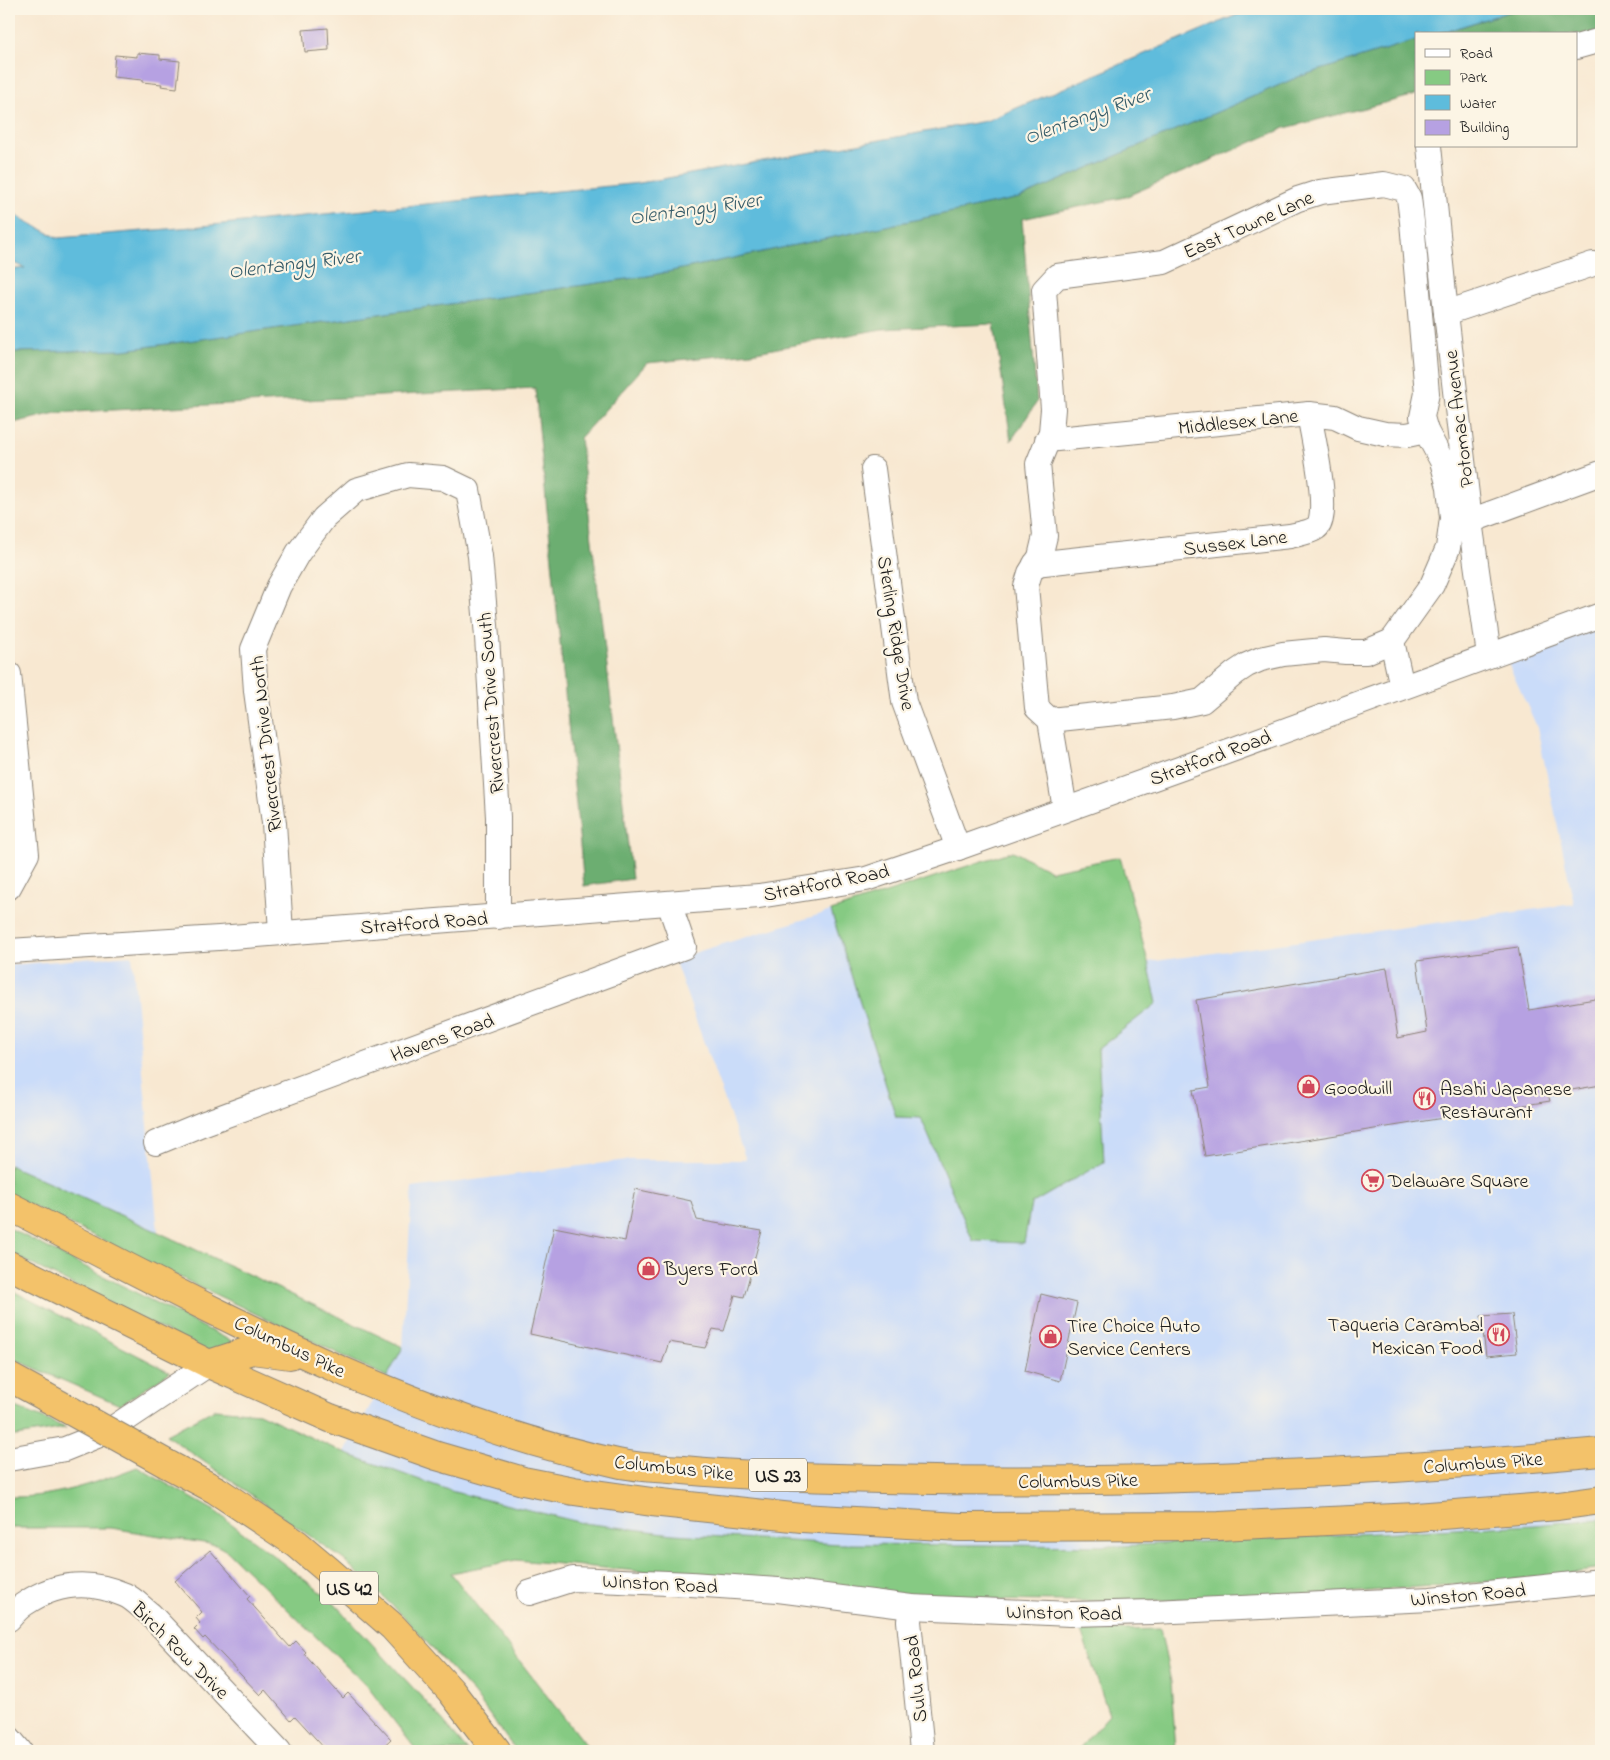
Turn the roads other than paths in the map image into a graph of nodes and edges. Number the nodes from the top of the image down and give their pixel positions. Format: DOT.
graph roads {
  1 [pos="1601,40"];
  2 [pos="1578,47"];
  3 [pos="1429,148"];
  4 [pos="1592,264"];
  5 [pos="1446,312"];
  6 [pos="1309,414"];
  7 [pos="1426,431"];
  8 [pos="1047,440"];
  9 [pos="872,469"];
  10 [pos="1601,473"];
  11 [pos="468,490"];
  12 [pos="1470,521"];
  13 [pos="1035,564"];
  14 [pos="1601,614"];
  15 [pos="1392,641"];
  16 [pos="1489,655"];
  17 [pos="9,674"];
  18 [pos="1402,687"];
  19 [pos="1050,720"];
  20 [pos="1065,809"];
  21 [pos="958,848"];
  22 [pos="9,887"];
  23 [pos="669,903"];
  24 [pos="498,916"];
  25 [pos="281,932"];
  26 [pos="9,947"];
  27 [pos="9,951"];
  28 [pos="156,1143"];
  29 [pos="9,1206"];
  30 [pos="9,1265"];
  31 [pos="313,1359"];
  32 [pos="209,1364"];
  33 [pos="9,1377"];
  34 [pos="1601,1452"];
  35 [pos="9,1459"];
  36 [pos="1601,1500"];
  37 [pos="1601,1581"];
  38 [pos="530,1594"];
  39 [pos="911,1607"];
  40 [pos="11,1616"];
  41 [pos="9,1738"];
  42 [pos="20,1751"];
  43 [pos="280,1751"];
  44 [pos="497,1751"];
  45 [pos="922,1751"];
  1 -- 2 [label="street"];
  3 -- 5 [label="street, Potomac Avenue"];
  4 -- 5 [label="street"];
  5 -- 12 [label="street, Potomac Avenue"];
  6 -- 7 [label="street, Middlesex Lane"];
  6 -- 8 [label="street, Middlesex Lane"];
  6 -- 13 [label="street, Sussex Lane"];
  7 -- 8 [label="street, East Towne Lane"];
  7 -- 15 [label="street"];
  8 -- 13 [label="street"];
  9 -- 21 [label="street, Sterling Ridge Drive"];
  10 -- 12 [label="street"];
  11 -- 24 [label="street, Rivercrest Drive South"];
  11 -- 25 [label="street, Rivercrest Drive North"];
  12 -- 16 [label="street, Potomac Avenue"];
  13 -- 19 [label="street"];
  14 -- 16 [label="street, Stratford Road"];
  15 -- 18 [label="street"];
  15 -- 19 [label="street"];
  16 -- 18 [label="street, Stratford Road"];
  17 -- 22 [label="street"];
  18 -- 20 [label="street, Stratford Road"];
  19 -- 20 [label="street"];
  20 -- 21 [label="street, Stratford Road"];
  21 -- 23 [label="street, Stratford Road"];
  23 -- 24 [label="street, Stratford Road"];
  23 -- 28 [label="street, Havens Road"];
  24 -- 25 [label="street, Stratford Road"];
  25 -- 27 [label="street, Stratford Road"];
  26 -- 27 [label="street"];
  29 -- 31 [label="highway, Columbus Pike / US 23"];
  30 -- 32 [label="highway, Columbus Pike / US 23"];
  31 -- 32 [label="highway"];
  31 -- 34 [label="highway, Columbus Pike / US 23"];
  32 -- 35 [label="street"];
  32 -- 36 [label="highway, Columbus Pike / US 23"];
  33 -- 44 [label="highway, US 42, bridge"];
  37 -- 39 [label="street, Winston Road"];
  38 -- 39 [label="street, Winston Road"];
  39 -- 45 [label="street, Sulu Road"];
  40 -- 43 [label="street, Birch Row Drive"];
  41 -- 42 [label="street"];
}
